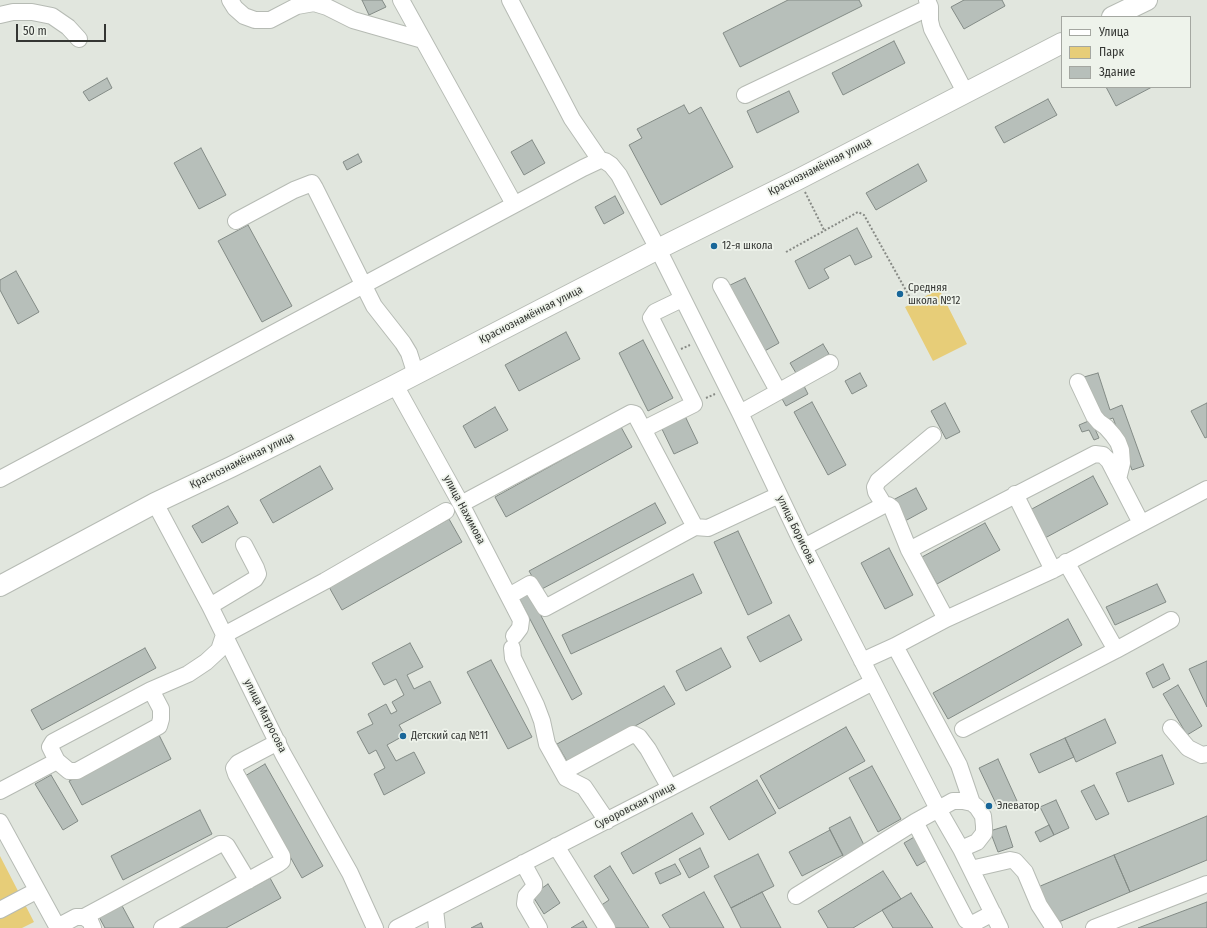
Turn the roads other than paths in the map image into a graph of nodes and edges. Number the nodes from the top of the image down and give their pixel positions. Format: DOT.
graph roads {
  1 [pos="230,0"];
  2 [pos="401,0"];
  3 [pos="510,0"];
  4 [pos="1147,0"];
  5 [pos="929,3"];
  6 [pos="0,15"];
  7 [pos="1114,16"];
  8 [pos="79,39"];
  9 [pos="423,40"];
  10 [pos="1061,43"];
  11 [pos="965,92"];
  12 [pos="745,95"];
  13 [pos="600,160"];
  14 [pos="514,204"];
  15 [pos="236,221"];
  16 [pos="658,249"];
  17 [pos="363,284"];
  18 [pos="721,286"];
  19 [pos="682,298"];
  20 [pos="830,363"];
  21 [pos="416,375"];
  22 [pos="1078,382"];
  23 [pos="395,385"];
  24 [pos="778,391"];
  25 [pos="740,413"];
  26 [pos="644,429"];
  27 [pos="934,435"];
  28 [pos="1118,478"];
  29 [pos="0,479"];
  30 [pos="1207,489"];
  31 [pos="1015,494"];
  32 [pos="779,495"];
  33 [pos="155,503"];
  34 [pos="461,504"];
  35 [pos="884,505"];
  36 [pos="446,511"];
  37 [pos="1141,523"];
  38 [pos="695,527"];
  39 [pos="244,545"];
  40 [pos="804,547"];
  41 [pos="909,550"];
  42 [pos="1060,566"];
  43 [pos="0,586"];
  44 [pos="509,596"];
  45 [pos="210,606"];
  46 [pos="946,619"];
  47 [pos="1170,620"];
  48 [pos="224,635"];
  49 [pos="895,646"];
  50 [pos="1116,650"];
  51 [pos="862,661"];
  52 [pos="873,682"];
  53 [pos="151,690"];
  54 [pos="1171,728"];
  55 [pos="963,729"];
  56 [pos="278,742"];
  57 [pos="1207,754"];
  58 [pos="57,761"];
  59 [pos="563,772"];
  60 [pos="670,788"];
  61 [pos="0,791"];
  62 [pos="972,803"];
  63 [pos="938,808"];
  64 [pos="607,821"];
  65 [pos="0,822"];
  66 [pos="915,822"];
  67 [pos="556,846"];
  68 [pos="961,849"];
  69 [pos="523,863"];
  70 [pos="971,869"];
  71 [pos="248,881"];
  72 [pos="1207,884"];
  73 [pos="36,891"];
  74 [pos="796,896"];
  75 [pos="435,908"];
  76 [pos="0,910"];
  77 [pos="993,913"];
  78 [pos="88,922"];
  79 [pos="57,928"];
  80 [pos="162,928"];
  81 [pos="375,928"];
  82 [pos="397,928"];
  83 [pos="437,928"];
  84 [pos="540,928"];
  85 [pos="607,928"];
  86 [pos="1000,928"];
  87 [pos="1054,928"];
  88 [pos="1094,928"];
  1 -- 9 [label="street"];
  2 -- 9 [label="street"];
  3 -- 13 [label="street, улица Борисова"];
  4 -- 7 [label="main road"];
  5 -- 11 [label="street"];
  5 -- 12 [label="street"];
  6 -- 8 [label="street"];
  9 -- 14 [label="street"];
  10 -- 11 [label="main road, Краснознамённая улица"];
  11 -- 16 [label="main road, Краснознамённая улица"];
  13 -- 14 [label="street"];
  13 -- 16 [label="street, улица Борисова"];
  14 -- 17 [label="street"];
  15 -- 17 [label="street"];
  16 -- 19 [label="street, улица Борисова"];
  16 -- 21 [label="main road, Краснознамённая улица"];
  17 -- 21 [label="street"];
  17 -- 29 [label="street"];
  18 -- 24 [label="street"];
  19 -- 25 [label="street, улица Борисова"];
  19 -- 26 [label="street"];
  20 -- 24 [label="street"];
  21 -- 23 [label="main road, Краснознамённая улица"];
  22 -- 28 [label="street"];
  23 -- 33 [label="main road, Краснознамённая улица"];
  23 -- 34 [label="street, улица Нахимова"];
  24 -- 25 [label="street"];
  25 -- 32 [label="street, улица Борисова"];
  26 -- 34 [label="street"];
  26 -- 38 [label="street"];
  27 -- 35 [label="street"];
  28 -- 31 [label="street"];
  28 -- 37 [label="street"];
  30 -- 37 [label="street"];
  31 -- 41 [label="street"];
  31 -- 42 [label="street"];
  32 -- 38 [label="street"];
  32 -- 40 [label="street, улица Борисова"];
  33 -- 43 [label="main road, Краснознамённая улица"];
  33 -- 45 [label="street, улица Матросова"];
  34 -- 44 [label="street, улица Нахимова"];
  35 -- 40 [label="street"];
  35 -- 41 [label="street"];
  36 -- 48 [label="street"];
  37 -- 42 [label="street"];
  38 -- 44 [label="street"];
  39 -- 45 [label="street"];
  40 -- 51 [label="street, улица Борисова"];
  41 -- 46 [label="street"];
  42 -- 46 [label="street"];
  42 -- 50 [label="street"];
  44 -- 59 [label="street, улица Нахимова"];
  45 -- 48 [label="street, улица Матросова"];
  46 -- 49 [label="street"];
  47 -- 50 [label="street"];
  48 -- 53 [label="street"];
  48 -- 56 [label="street, улица Матросова"];
  49 -- 51 [label="street"];
  49 -- 62 [label="street"];
  50 -- 55 [label="street"];
  51 -- 52 [label="street, улица Борисова"];
  52 -- 60 [label="street, Суворовская улица"];
  52 -- 63 [label="street, улица Борисова"];
  53 -- 58 [label="street"];
  53 -- 58 [label="street"];
  54 -- 57 [label="street"];
  56 -- 71 [label="street"];
  56 -- 81 [label="street, улица Матросова"];
  58 -- 61 [label="street"];
  59 -- 60 [label="street"];
  59 -- 64 [label="street, улица Нахимова"];
  60 -- 64 [label="street, Суворовская улица"];
  62 -- 63 [label="street"];
  62 -- 68 [label="street"];
  63 -- 66 [label="street"];
  63 -- 68 [label="street, улица Борисова"];
  64 -- 67 [label="street, Суворовская улица"];
  65 -- 73 [label="street"];
  66 -- 74 [label="street"];
  66 -- 77 [label="street"];
  67 -- 69 [label="street, Суворовская улица"];
  67 -- 85 [label="street"];
  68 -- 70 [label="street, улица Борисова"];
  69 -- 75 [label="street, Суворовская улица"];
  69 -- 84 [label="street"];
  70 -- 77 [label="street, улица Борисова"];
  70 -- 87 [label="street"];
  71 -- 78 [label="street"];
  71 -- 80 [label="street"];
  72 -- 88 [label="street"];
  73 -- 76 [label="street"];
  73 -- 79 [label="street"];
  75 -- 82 [label="street, Суворовская улица"];
  75 -- 83 [label="street"];
  77 -- 86 [label="street, улица Борисова"];
  78 -- 79 [label="street"];
}
